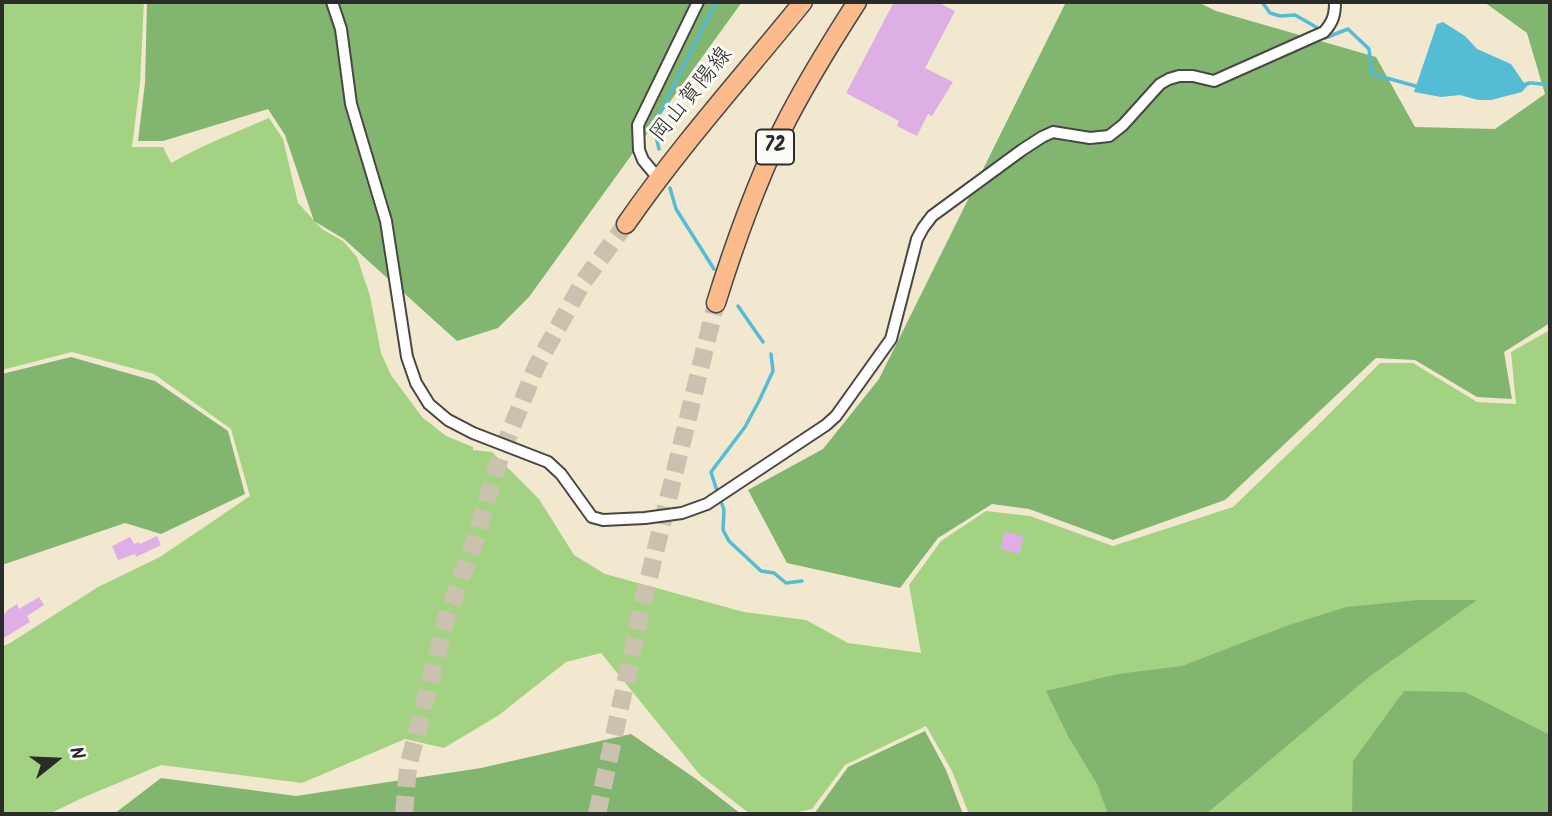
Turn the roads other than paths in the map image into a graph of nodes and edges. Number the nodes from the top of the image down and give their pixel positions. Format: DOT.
graph roads {
  1 [pos="332,2"];
  2 [pos="698,2"];
  3 [pos="803,2"];
  4 [pos="857,2"];
  5 [pos="866,2"];
  6 [pos="1335,2"];
  7 [pos="836,36"];
  8 [pos="658,178"];
  9 [pos="626,224"];
  10 [pos="716,303"];
  1 -- 6 [label="street"];
  2 -- 8 [label="street"];
  3 -- 8 [label="main road, 岡山賀陽線"];
  4 -- 7 [label="main road, 72"];
  5 -- 7 [label="main road"];
  7 -- 10 [label="main road, 72"];
  8 -- 9 [label="main road, 岡山賀陽線"];
}
